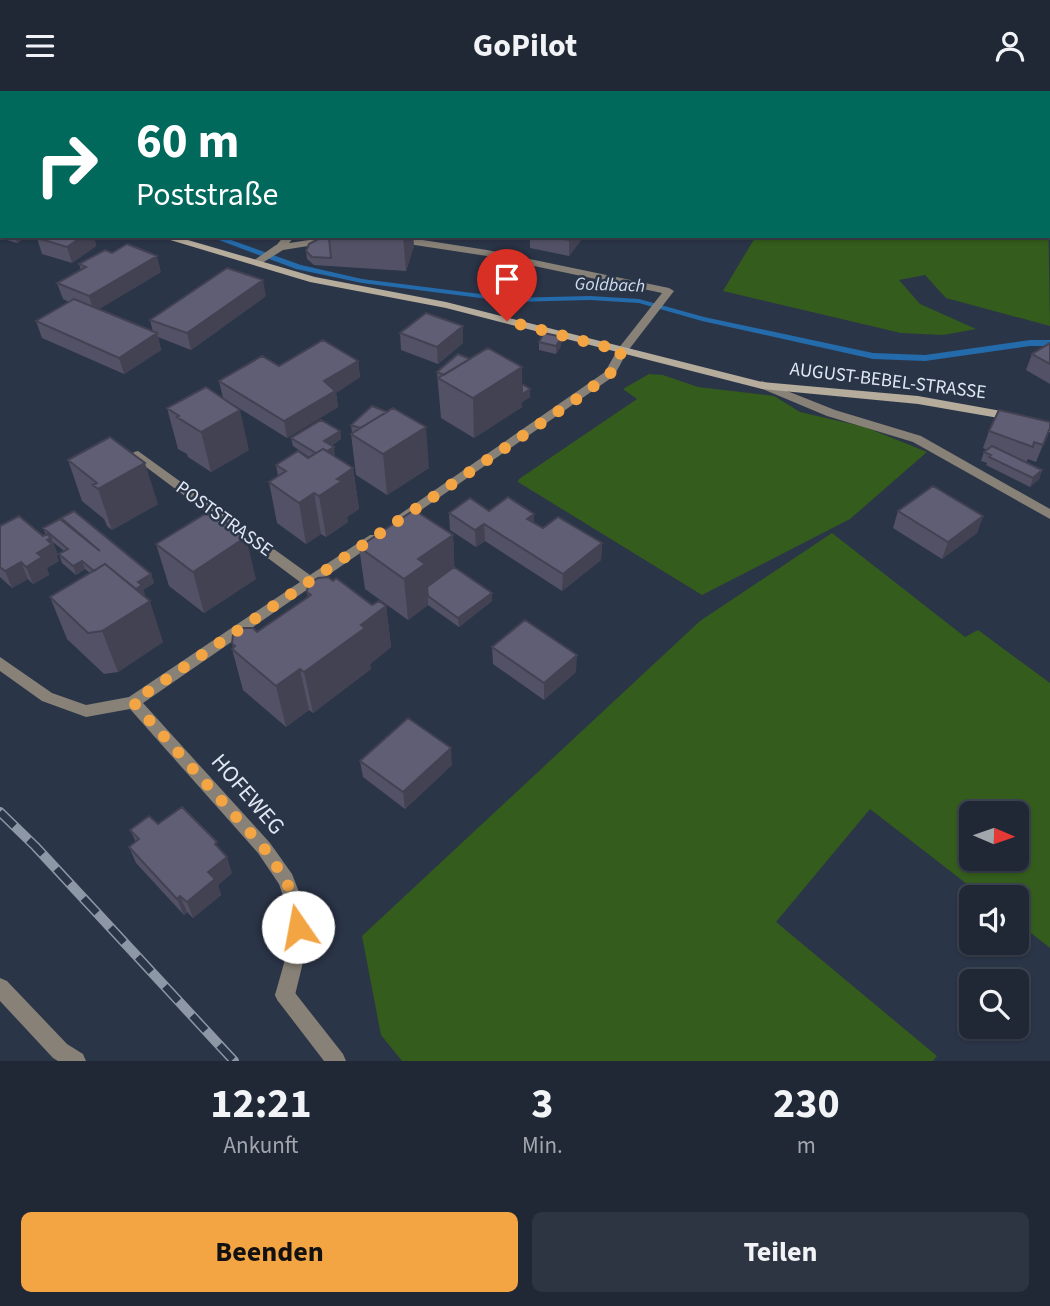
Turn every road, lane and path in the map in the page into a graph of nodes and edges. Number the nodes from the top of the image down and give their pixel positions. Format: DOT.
graph roads {
  1 [pos="169,238"];
  2 [pos="288,238"];
  3 [pos="386,238"];
  4 [pos="339,239"];
  5 [pos="277,249"];
  6 [pos="255,263"];
  7 [pos="622,351"];
  8 [pos="762,385"];
  9 [pos="1050,428"];
  10 [pos="138,455"];
  11 [pos="1050,515"];
  12 [pos="310,582"];
  13 [pos="0,663"];
  14 [pos="133,702"];
  15 [pos="0,987"];
  16 [pos="76,1061"];
  17 [pos="336,1061"];
  1 -- 6 [label="street, AUGUST-BEBEL-STRASSE"];
  2 -- 5 [label="street"];
  3 -- 7 [label="street"];
  4 -- 5 [label="street"];
  5 -- 6 [label="street"];
  6 -- 7 [label="street, AUGUST-BEBEL-STRASSE"];
  7 -- 8 [label="street, AUGUST-BEBEL-STRASSE"];
  7 -- 12 [label="street"];
  8 -- 9 [label="street, AUGUST-BEBEL-STRASSE"];
  8 -- 11 [label="street, AUGUST-BEBEL-STRASSE"];
  10 -- 12 [label="street, POSTSTRASSE"];
  12 -- 14 [label="street"];
  13 -- 14 [label="street"];
  14 -- 17 [label="street, HOFEWEG"];
  15 -- 16 [label="street"];
}
